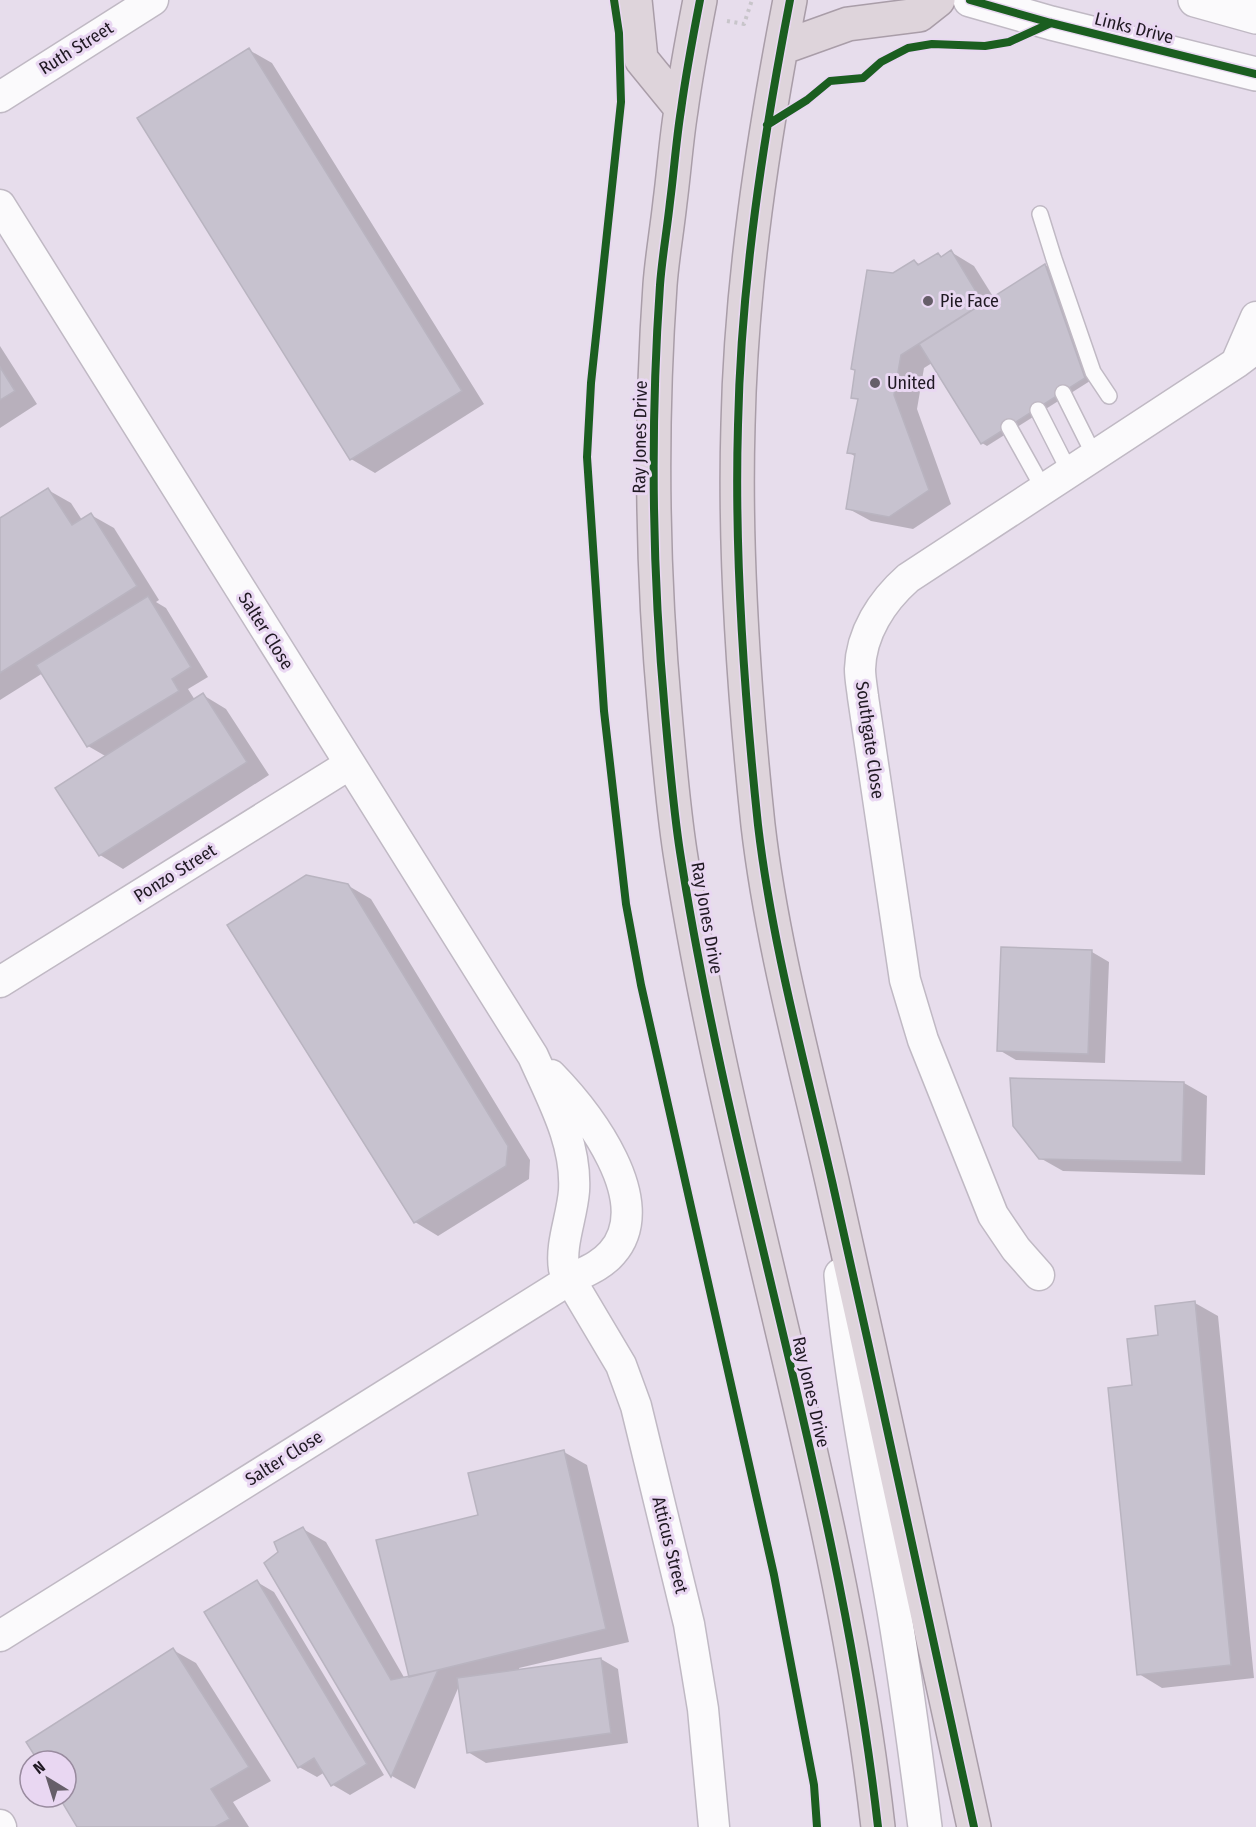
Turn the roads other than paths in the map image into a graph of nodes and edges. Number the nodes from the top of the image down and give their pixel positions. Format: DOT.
graph roads {
  1 [pos="153,0"];
  2 [pos="635,0"];
  3 [pos="700,0"];
  4 [pos="790,0"];
  5 [pos="938,0"];
  6 [pos="970,0"];
  7 [pos="1195,0"];
  8 [pos="1256,17"];
  9 [pos="781,48"];
  10 [pos="1256,74"];
  11 [pos="0,96"];
  12 [pos="681,108"];
  13 [pos="0,205"];
  14 [pos="1040,214"];
  15 [pos="1256,317"];
  16 [pos="1246,356"];
  17 [pos="1064,393"];
  18 [pos="1109,396"];
  19 [pos="1038,410"];
  20 [pos="1010,427"];
  21 [pos="1094,455"];
  22 [pos="1069,471"];
  23 [pos="1043,488"];
  24 [pos="350,764"];
  25 [pos="0,982"];
  26 [pos="532,1056"];
  27 [pos="832,1180"];
  28 [pos="1039,1275"];
  29 [pos="569,1280"];
  30 [pos="0,1636"];
  31 [pos="714,1827"];
  32 [pos="878,1827"];
  33 [pos="925,1827"];
  34 [pos="974,1827"];
  1 -- 11 [label="street, Ruth Street"];
  2 -- 12 [label="highway"];
  3 -- 12 [label="highway, Ray Jones Drive"];
  4 -- 9 [label="highway"];
  5 -- 9 [label="highway"];
  6 -- 10 [label="main road, Links Drive"];
  7 -- 8 [label="main road"];
  9 -- 27 [label="highway"];
  12 -- 32 [label="highway, Ray Jones Drive"];
  13 -- 24 [label="street, Salter Close"];
  14 -- 18 [label="lane"];
  15 -- 16 [label="street, Southgate Close"];
  16 -- 21 [label="street, Southgate Close"];
  17 -- 21 [label="lane"];
  19 -- 22 [label="lane"];
  20 -- 23 [label="lane"];
  21 -- 22 [label="street, Southgate Close"];
  22 -- 23 [label="street, Southgate Close"];
  23 -- 28 [label="street, Southgate Close"];
  24 -- 25 [label="street, Ponzo Street"];
  24 -- 26 [label="street, Salter Close"];
  26 -- 29 [label="street, Salter Close"];
  26 -- 29 [label="street, Salter Close"];
  27 -- 33 [label="main road"];
  27 -- 34 [label="highway"];
  29 -- 30 [label="street, Salter Close"];
  29 -- 31 [label="street, Atticus Street"];
}
